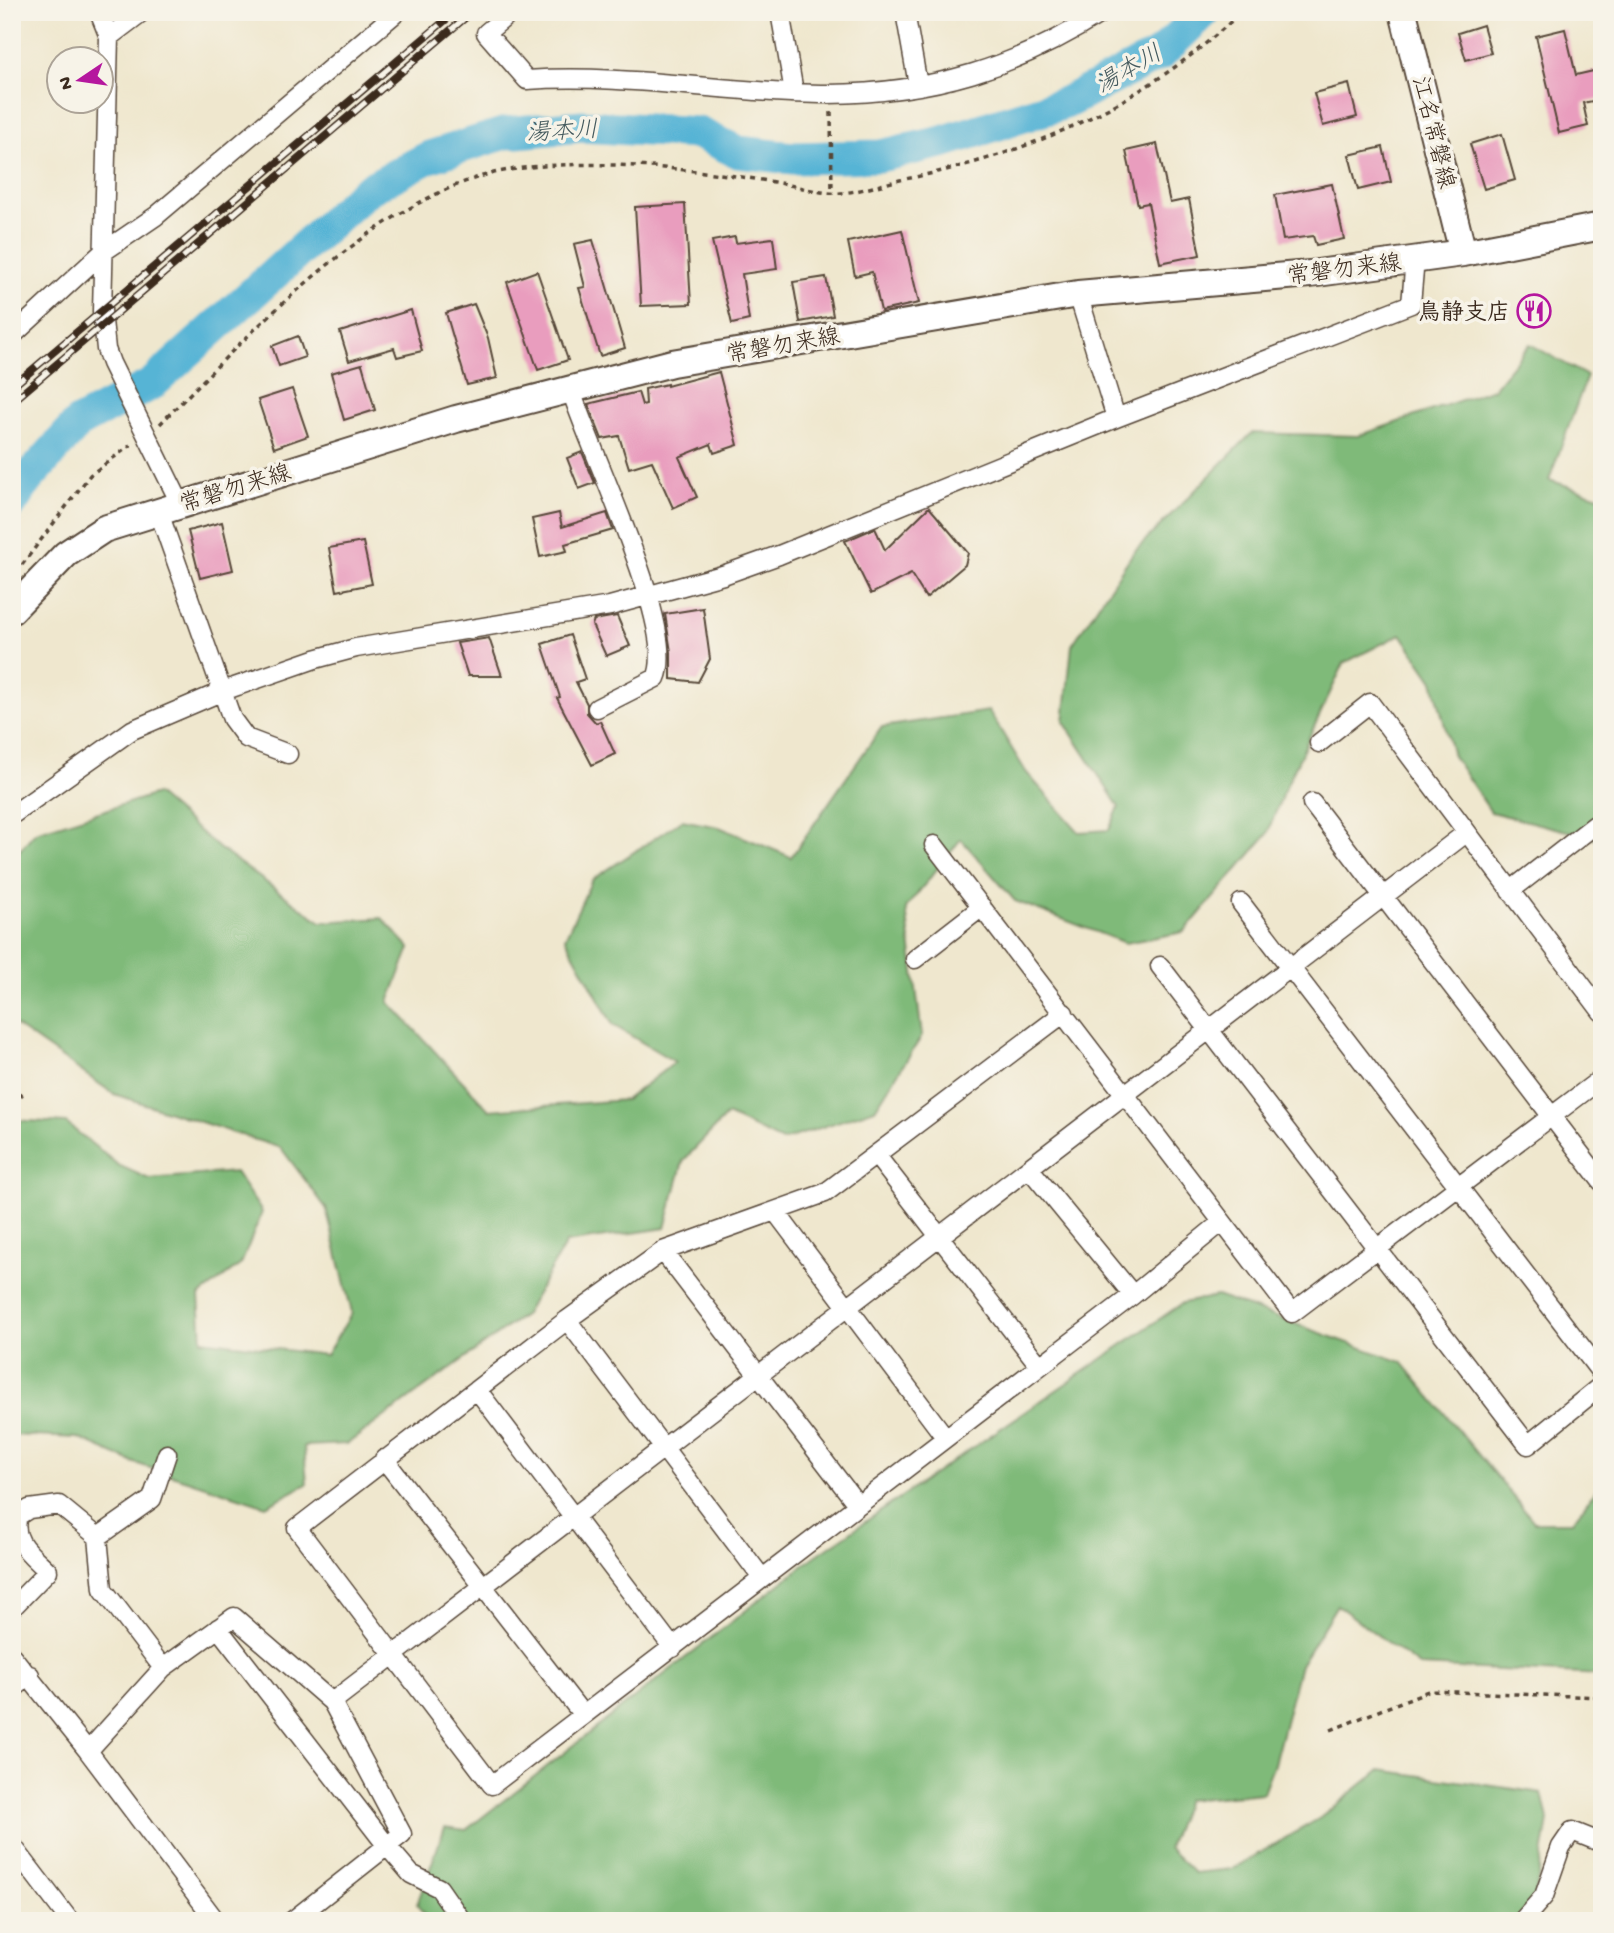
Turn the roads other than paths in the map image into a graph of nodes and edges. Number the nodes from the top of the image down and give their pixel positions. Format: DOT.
graph roads {
  1 [pos="99,12"];
  2 [pos="142,12"];
  3 [pos="397,12"];
  4 [pos="511,12"];
  5 [pos="780,12"];
  6 [pos="905,12"];
  7 [pos="1103,12"];
  8 [pos="1403,12"];
  9 [pos="109,37"];
  10 [pos="918,85"];
  11 [pos="794,92"];
  12 [pos="1602,226"];
  13 [pos="103,252"];
  14 [pos="1463,253"];
  15 [pos="1415,259"];
  16 [pos="1078,294"];
  17 [pos="12,336"];
  18 [pos="570,387"];
  19 [pos="1116,418"];
  20 [pos="169,507"];
  21 [pos="650,596"];
  22 [pos="12,610"];
  23 [pos="223,691"];
  24 [pos="597,708"];
  25 [pos="1320,743"];
  26 [pos="288,754"];
  27 [pos="1312,803"];
  28 [pos="12,816"];
  29 [pos="1602,833"];
  30 [pos="1466,834"];
  31 [pos="934,845"];
  32 [pos="1510,891"];
  33 [pos="1384,896"];
  34 [pos="1241,903"];
  35 [pos="982,907"];
  36 [pos="915,960"];
  37 [pos="1160,966"];
  38 [pos="1291,968"];
  39 [pos="1602,1012"];
  40 [pos="1063,1013"];
  41 [pos="1209,1030"];
  42 [pos="1602,1078"];
  43 [pos="1126,1093"];
  44 [pos="1552,1117"];
  45 [pos="876,1155"];
  46 [pos="1029,1168"];
  47 [pos="1602,1182"];
  48 [pos="1459,1184"];
  49 [pos="775,1211"];
  50 [pos="1222,1222"];
  51 [pos="940,1236"];
  52 [pos="1377,1250"];
  53 [pos="663,1251"];
  54 [pos="1133,1295"];
  55 [pos="847,1307"];
  56 [pos="567,1321"];
  57 [pos="1039,1365"];
  58 [pos="1602,1374"];
  59 [pos="757,1377"];
  60 [pos="1602,1385"];
  61 [pos="478,1391"];
  62 [pos="945,1437"];
  63 [pos="664,1447"];
  64 [pos="167,1454"];
  65 [pos="384,1459"];
  66 [pos="857,1504"];
  67 [pos="574,1516"];
  68 [pos="98,1537"];
  69 [pos="762,1578"];
  70 [pos="481,1587"];
  71 [pos="12,1608"];
  72 [pos="218,1628"];
  73 [pos="673,1648"];
  74 [pos="393,1655"];
  75 [pos="12,1656"];
  76 [pos="163,1668"];
  77 [pos="30,1675"];
  78 [pos="12,1690"];
  79 [pos="332,1702"];
  80 [pos="583,1715"];
  81 [pos="88,1751"];
  82 [pos="1602,1843"];
  83 [pos="12,1845"];
  84 [pos="387,1846"];
  85 [pos="70,1921"];
  86 [pos="216,1921"];
  87 [pos="292,1921"];
  88 [pos="462,1921"];
  89 [pos="1522,1921"];
  1 -- 9 [label="street"];
  2 -- 9 [label="street"];
  3 -- 13 [label="street"];
  4 -- 11 [label="street"];
  5 -- 11 [label="street"];
  6 -- 10 [label="street"];
  7 -- 10 [label="street"];
  8 -- 14 [label="main road, 江名常磐線"];
  9 -- 13 [label="street"];
  10 -- 11 [label="street"];
  12 -- 14 [label="main road, 常磐勿来線"];
  13 -- 17 [label="street"];
  13 -- 20 [label="street"];
  14 -- 15 [label="main road, 常磐勿来線"];
  15 -- 16 [label="main road, 常磐勿来線"];
  15 -- 19 [label="street"];
  16 -- 18 [label="main road, 常磐勿来線"];
  16 -- 19 [label="street"];
  18 -- 20 [label="main road, 常磐勿来線"];
  18 -- 21 [label="street"];
  19 -- 21 [label="street"];
  20 -- 22 [label="main road, 常磐勿来線"];
  20 -- 23 [label="street"];
  21 -- 23 [label="street"];
  21 -- 24 [label="street"];
  23 -- 26 [label="street"];
  23 -- 28 [label="street"];
  25 -- 30 [label="street"];
  27 -- 33 [label="street"];
  29 -- 32 [label="street"];
  30 -- 32 [label="street"];
  30 -- 33 [label="street"];
  31 -- 35 [label="street"];
  32 -- 39 [label="street"];
  33 -- 38 [label="street"];
  33 -- 44 [label="street"];
  34 -- 38 [label="street"];
  35 -- 36 [label="street"];
  35 -- 40 [label="street"];
  37 -- 41 [label="street"];
  38 -- 41 [label="street"];
  38 -- 48 [label="street"];
  40 -- 43 [label="street"];
  40 -- 45 [label="street"];
  41 -- 43 [label="street"];
  41 -- 52 [label="street"];
  42 -- 44 [label="street"];
  43 -- 46 [label="street"];
  43 -- 50 [label="street"];
  44 -- 47 [label="street"];
  44 -- 48 [label="street"];
  45 -- 49 [label="street"];
  45 -- 51 [label="street"];
  46 -- 51 [label="street"];
  46 -- 54 [label="street"];
  48 -- 52 [label="street"];
  48 -- 58 [label="street"];
  49 -- 53 [label="street"];
  49 -- 55 [label="street"];
  50 -- 52 [label="street"];
  50 -- 54 [label="street"];
  51 -- 55 [label="street"];
  51 -- 57 [label="street"];
  52 -- 60 [label="street"];
  53 -- 56 [label="street"];
  53 -- 59 [label="street"];
  54 -- 57 [label="street"];
  55 -- 59 [label="street"];
  55 -- 62 [label="street"];
  56 -- 61 [label="street"];
  56 -- 63 [label="street"];
  57 -- 62 [label="street"];
  59 -- 63 [label="street"];
  59 -- 66 [label="street"];
  61 -- 65 [label="street"];
  61 -- 67 [label="street"];
  62 -- 66 [label="street"];
  63 -- 67 [label="street"];
  63 -- 69 [label="street"];
  64 -- 68 [label="street"];
  65 -- 70 [label="street"];
  65 -- 74 [label="street"];
  66 -- 69 [label="street"];
  67 -- 70 [label="street"];
  67 -- 73 [label="street"];
  68 -- 71 [label="street"];
  68 -- 76 [label="street"];
  69 -- 73 [label="street"];
  70 -- 74 [label="street"];
  70 -- 80 [label="street"];
  72 -- 76 [label="street"];
  72 -- 79 [label="street"];
  72 -- 84 [label="street"];
  73 -- 80 [label="street"];
  74 -- 79 [label="street"];
  74 -- 80 [label="street"];
  75 -- 77 [label="street"];
  76 -- 81 [label="street"];
  77 -- 78 [label="street"];
  77 -- 81 [label="street"];
  79 -- 84 [label="street"];
  81 -- 86 [label="street"];
  82 -- 89 [label="street"];
  83 -- 85 [label="street"];
  84 -- 87 [label="street"];
  84 -- 88 [label="street"];
}
